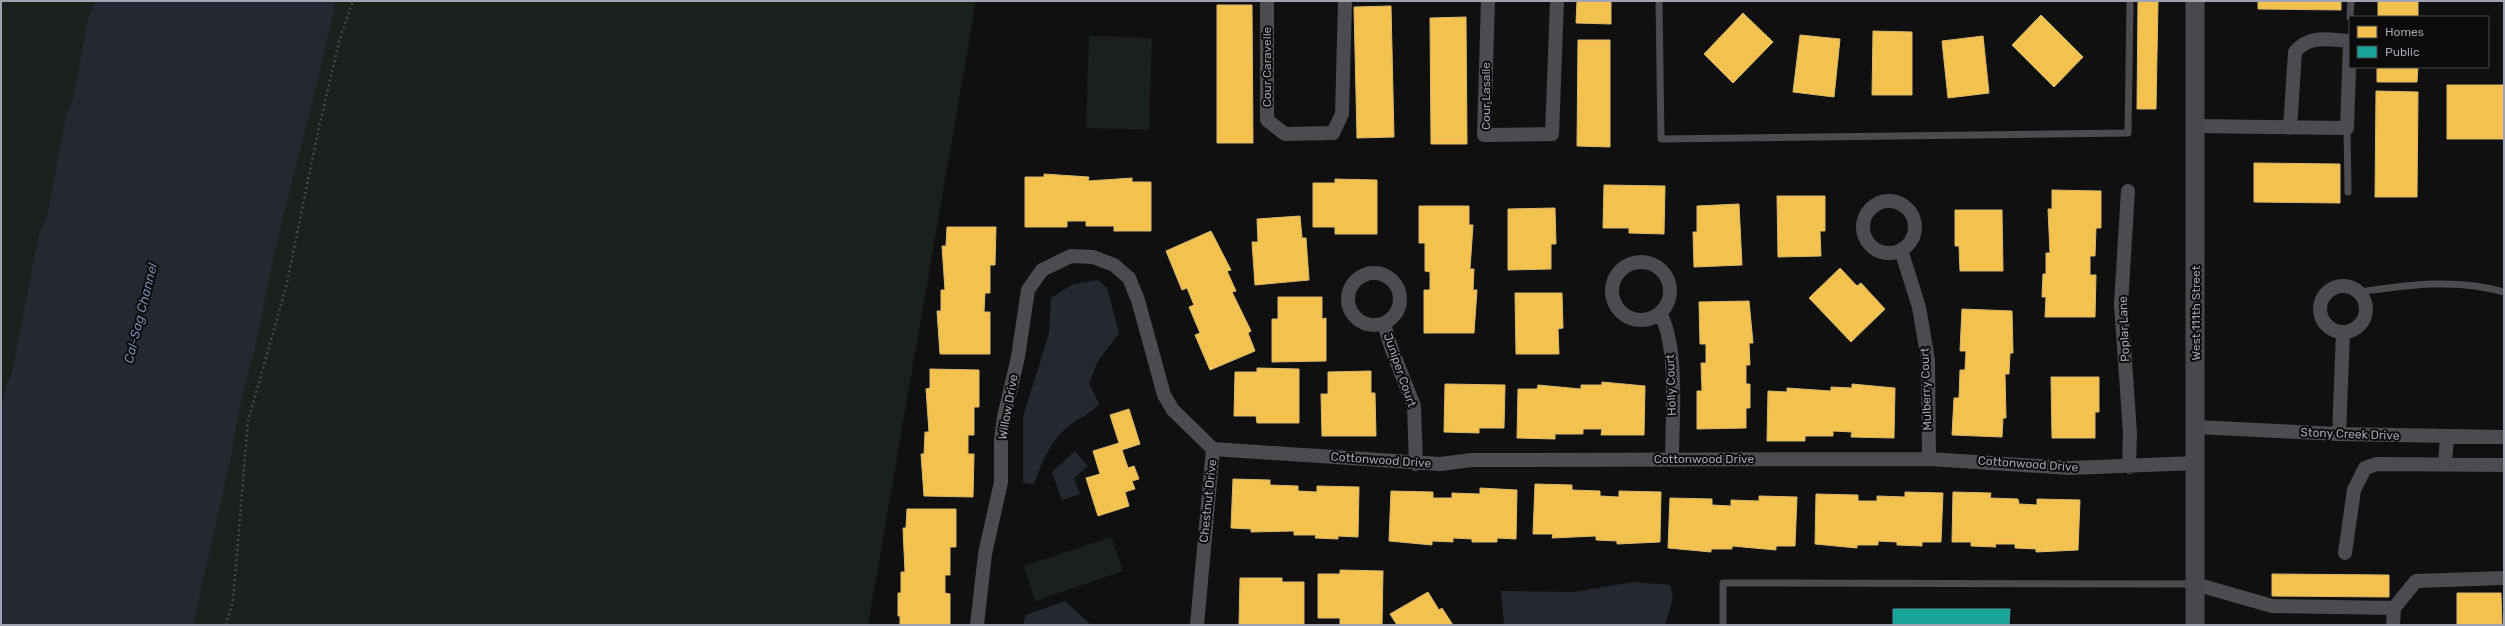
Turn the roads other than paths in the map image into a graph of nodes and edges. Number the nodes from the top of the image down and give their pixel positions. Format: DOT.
graph roads {
  1 [pos="1267,1"];
  2 [pos="1345,1"];
  3 [pos="1488,1"];
  4 [pos="1557,1"];
  5 [pos="1659,1"];
  6 [pos="2130,1"];
  7 [pos="2195,1"];
  8 [pos="2351,1"];
  9 [pos="2350,16"];
  10 [pos="2349,42"];
  11 [pos="2349,68"];
  12 [pos="2195,126"];
  13 [pos="2290,128"];
  14 [pos="2347,128"];
  15 [pos="2128,191"];
  16 [pos="2348,192"];
  17 [pos="1901,250"];
  18 [pos="1114,265"];
  19 [pos="2359,292"];
  20 [pos="2504,292"];
  21 [pos="1660,313"];
  22 [pos="1384,324"];
  23 [pos="2343,332"];
  24 [pos="2196,427"];
  25 [pos="2339,434"];
  26 [pos="2447,436"];
  27 [pos="2504,437"];
  28 [pos="1213,450"];
  29 [pos="1672,459"];
  30 [pos="1929,459"];
  31 [pos="2196,462"];
  32 [pos="1416,464"];
  33 [pos="2445,465"];
  34 [pos="2504,465"];
  35 [pos="2129,467"];
  36 [pos="2345,553"];
  37 [pos="2504,578"];
  38 [pos="2195,584"];
  39 [pos="2394,608"];
  40 [pos="977,625"];
  41 [pos="1197,625"];
  42 [pos="1723,625"];
  43 [pos="2195,625"];
  44 [pos="2393,625"];
  1 -- 2 [label="street, Cour Caravelle"];
  3 -- 4 [label="street, Cour Lasalle"];
  5 -- 6 [label="lane"];
  7 -- 12 [label="main road, West 111th Street"];
  8 -- 9 [label="lane"];
  10 -- 13 [label="street"];
  11 -- 14 [label="street"];
  12 -- 13 [label="street"];
  12 -- 24 [label="main road, West 111th Street"];
  13 -- 14 [label="street"];
  14 -- 16 [label="lane"];
  15 -- 35 [label="street, Poplar Lane"];
  17 -- 30 [label="street, Mulberry Court"];
  18 -- 28 [label="street, Chestnut Drive"];
  18 -- 40 [label="street, Willow Drive"];
  19 -- 20 [label="lane"];
  19 -- 23 [label="street"];
  19 -- 23 [label="street"];
  21 -- 21 [label="street"];
  21 -- 29 [label="street, Holly Court"];
  22 -- 32 [label="street, Juniper Court"];
  23 -- 25 [label="street"];
  24 -- 25 [label="street, Stony Creek Drive"];
  24 -- 31 [label="main road, West 111th Street"];
  25 -- 26 [label="street, Stony Creek Drive"];
  26 -- 27 [label="street, Stony Creek Drive"];
  26 -- 33 [label="street"];
  28 -- 32 [label="street, Cottonwood Drive"];
  28 -- 41 [label="street, Chestnut Drive"];
  29 -- 30 [label="street, Cottonwood Drive"];
  29 -- 32 [label="street, Cottonwood Drive"];
  30 -- 35 [label="street, Cottonwood Drive"];
  31 -- 35 [label="street, Cottonwood Drive"];
  31 -- 38 [label="main road, West 111th Street"];
  33 -- 34 [label="street"];
  33 -- 36 [label="street"];
  37 -- 39 [label="street"];
  38 -- 39 [label="street"];
  38 -- 42 [label="lane"];
  38 -- 43 [label="main road, West 111th Street"];
  39 -- 44 [label="street"];
}
